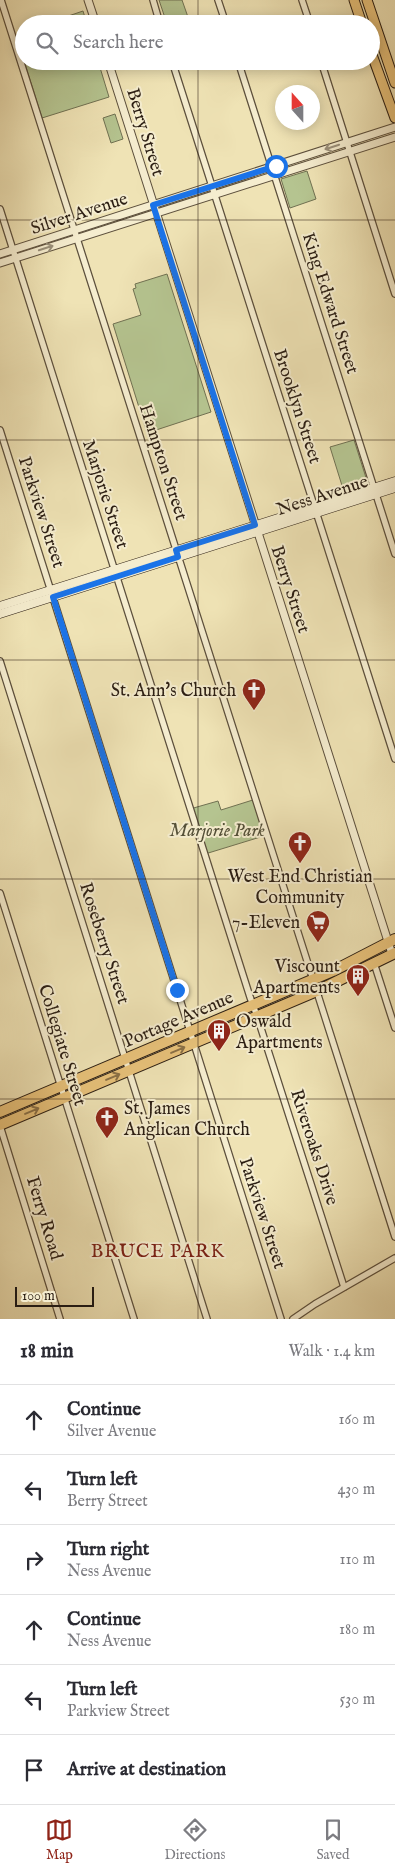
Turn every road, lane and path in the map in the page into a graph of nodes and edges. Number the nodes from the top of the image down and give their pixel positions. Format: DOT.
graph roads {
  1 [pos="1,0"];
  2 [pos="88,0"];
  3 [pos="153,0"];
  4 [pos="218,0"];
  5 [pos="302,0"];
  6 [pos="354,0"];
  7 [pos="367,0"];
  8 [pos="93,15"];
  9 [pos="157,15"];
  10 [pos="223,15"];
  11 [pos="307,15"];
  12 [pos="359,15"];
  13 [pos="372,15"];
  14 [pos="380,39"];
  15 [pos="15,44"];
  16 [pos="23,70"];
  17 [pos="111,70"];
  18 [pos="175,70"];
  19 [pos="241,70"];
  20 [pos="324,70"];
  21 [pos="378,70"];
  22 [pos="395,83"];
  23 [pos="395,118"];
  24 [pos="395,127"];
  25 [pos="395,136"];
  26 [pos="347,142"];
  27 [pos="350,151"];
  28 [pos="271,167"];
  29 [pos="274,175"];
  30 [pos="212,186"];
  31 [pos="215,194"];
  32 [pos="153,205"];
  33 [pos="0,209"];
  34 [pos="156,213"];
  35 [pos="74,230"];
  36 [pos="77,238"];
  37 [pos="13,250"];
  38 [pos="0,254"];
  39 [pos="15,258"];
  40 [pos="0,263"];
  41 [pos="395,294"];
  42 [pos="0,430"];
  43 [pos="395,481"];
  44 [pos="395,488"];
  45 [pos="375,491"];
  46 [pos="315,510"];
  47 [pos="256,528"];
  48 [pos="177,554"];
  49 [pos="395,554"];
  50 [pos="115,573"];
  51 [pos="52,594"];
  52 [pos="0,606"];
  53 [pos="0,614"];
  54 [pos="0,661"];
  55 [pos="395,759"];
  56 [pos="0,893"];
  57 [pos="392,941"];
  58 [pos="394,953"];
  59 [pos="374,963"];
  60 [pos="313,979"];
  61 [pos="317,991"];
  62 [pos="253,1005"];
  63 [pos="258,1016"];
  64 [pos="395,1028"];
  65 [pos="190,1031"];
  66 [pos="194,1044"];
  67 [pos="126,1059"];
  68 [pos="129,1070"];
  69 [pos="61,1086"];
  70 [pos="64,1098"];
  71 [pos="0,1112"];
  72 [pos="0,1126"];
  73 [pos="395,1237"];
  74 [pos="395,1258"];
  75 [pos="344,1287"];
  76 [pos="60,1319"];
  77 [pos="134,1319"];
  78 [pos="207,1319"];
  79 [pos="281,1319"];
  80 [pos="293,1319"];
  1 -- 15 [label="street, Hampton Street"];
  2 -- 8 [label="street"];
  3 -- 9 [label="street"];
  4 -- 10 [label="street"];
  5 -- 11 [label="street"];
  6 -- 12 [label="main road"];
  7 -- 13 [label="main road"];
  14 -- 22 [label="main road"];
  16 -- 35 [label="street, Hampton Street"];
  17 -- 32 [label="street, Berry Street"];
  18 -- 30 [label="street, Brooklyn Street"];
  19 -- 28 [label="street, King Edward Street"];
  20 -- 26 [label="street"];
  21 -- 23 [label="main road"];
  24 -- 26 [label="street, Silver Avenue"];
  25 -- 27 [label="street, Silver Avenue"];
  26 -- 27 [label="street"];
  26 -- 28 [label="street, Silver Avenue, one-way"];
  27 -- 29 [label="street, Silver Avenue"];
  27 -- 41 [label="street"];
  28 -- 29 [label="street, King Edward Street"];
  28 -- 30 [label="street, Silver Avenue"];
  29 -- 31 [label="street, Silver Avenue"];
  29 -- 45 [label="street, King Edward Street"];
  30 -- 31 [label="street, Brooklyn Street"];
  30 -- 32 [label="street, Silver Avenue"];
  31 -- 34 [label="street, Silver Avenue"];
  31 -- 46 [label="street, Brooklyn Street"];
  32 -- 34 [label="street, Berry Street"];
  32 -- 35 [label="street, Silver Avenue"];
  33 -- 37 [label="street, Marjorie Street"];
  34 -- 36 [label="street, Silver Avenue"];
  34 -- 47 [label="street, Berry Street"];
  35 -- 36 [label="street, Hampton Street"];
  35 -- 37 [label="street, Silver Avenue"];
  39 -- 36 [label="street, Silver Avenue, one-way"];
  36 -- 48 [label="street, Hampton Street"];
  37 -- 38 [label="street, Silver Avenue"];
  37 -- 39 [label="street, Marjorie Street"];
  39 -- 40 [label="street, Silver Avenue"];
  39 -- 50 [label="street, Marjorie Street"];
  42 -- 51 [label="street, Parkview Street"];
  43 -- 45 [label="main road, Ness Avenue"];
  44 -- 45 [label="main road, Ness Avenue"];
  45 -- 46 [label="main road, Ness Avenue"];
  45 -- 49 [label="street, King Edward Street"];
  46 -- 47 [label="main road, Ness Avenue"];
  46 -- 55 [label="street, Brooklyn Street"];
  47 -- 48 [label="main road, Ness Avenue"];
  47 -- 57 [label="street, Berry Street"];
  48 -- 50 [label="main road, Ness Avenue"];
  48 -- 60 [label="street, Hampton Street"];
  50 -- 51 [label="main road, Ness Avenue"];
  50 -- 62 [label="street, Marjorie Street"];
  51 -- 52 [label="main road, Ness Avenue"];
  51 -- 53 [label="main road, Ness Avenue"];
  51 -- 65 [label="street, Parkview Street"];
  54 -- 67 [label="street, Roseberry Street"];
  56 -- 69 [label="street, Collegiate Street"];
  57 -- 58 [label="street, Berry Street"];
  57 -- 60 [label="highway, Portage Avenue"];
  58 -- 59 [label="highway, Portage Avenue"];
  59 -- 61 [label="highway, Portage Avenue"];
  59 -- 64 [label="street"];
  60 -- 61 [label="street, Hampton Street"];
  60 -- 62 [label="highway, Portage Avenue"];
  61 -- 63 [label="highway, Portage Avenue"];
  61 -- 73 [label="street, Hampton Street"];
  62 -- 63 [label="street, Marjorie Street"];
  62 -- 65 [label="highway, Portage Avenue"];
  63 -- 66 [label="highway, Portage Avenue"];
  63 -- 75 [label="street, Riveroaks Drive"];
  65 -- 66 [label="street, Parkview Street"];
  65 -- 67 [label="highway, Portage Avenue"];
  68 -- 66 [label="highway, Portage Avenue, one-way"];
  66 -- 79 [label="street, Parkview Street"];
  67 -- 68 [label="street, Roseberry Street"];
  67 -- 69 [label="highway, Portage Avenue"];
  70 -- 68 [label="highway, Portage Avenue, one-way"];
  68 -- 78 [label="street, Roseberry Street"];
  69 -- 70 [label="street, Collegiate Street"];
  69 -- 71 [label="highway, Portage Avenue"];
  72 -- 70 [label="highway, Portage Avenue, one-way"];
  70 -- 77 [label="street, Collegiate Street"];
  72 -- 76 [label="street, Ferry Road"];
  74 -- 75 [label="street"];
  75 -- 80 [label="street"];
}
